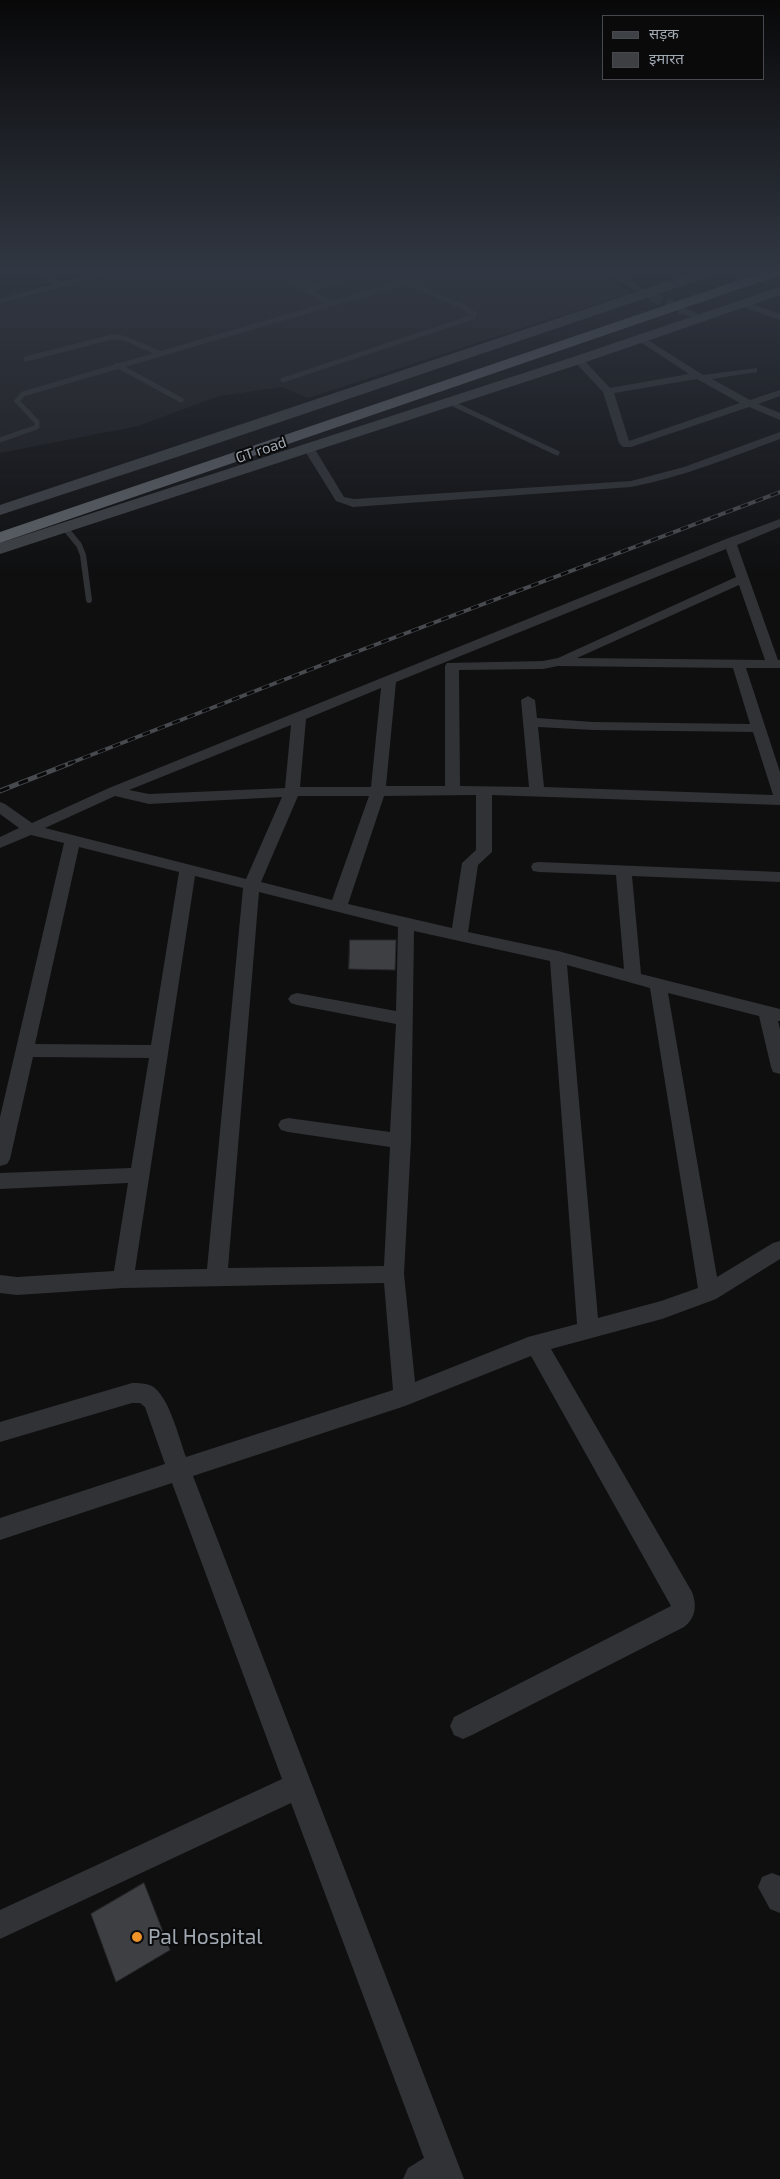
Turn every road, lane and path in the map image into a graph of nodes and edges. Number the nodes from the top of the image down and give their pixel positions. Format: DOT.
graph roads {
  1 [pos="89,374"];
  2 [pos="132,374"];
  3 [pos="302,374"];
  4 [pos="412,374"];
  5 [pos="435,374"];
  6 [pos="480,374"];
  7 [pos="536,374"];
  8 [pos="591,374"];
  9 [pos="695,374"];
  10 [pos="725,374"];
  11 [pos="700,377"];
  12 [pos="283,380"];
  13 [pos="608,391"];
  14 [pos="780,393"];
  15 [pos="181,400"];
  16 [pos="449,402"];
  17 [pos="750,404"];
  18 [pos="780,417"];
  19 [pos="780,435"];
  20 [pos="0,440"];
  21 [pos="309,448"];
  22 [pos="557,453"];
  23 [pos="0,510"];
  24 [pos="0,520"];
  25 [pos="780,524"];
  26 [pos="65,528"];
  27 [pos="0,538"];
  28 [pos="730,542"];
  29 [pos="0,549"];
  30 [pos="743,579"];
  31 [pos="89,600"];
  32 [pos="558,662"];
  33 [pos="738,663"];
  34 [pos="776,664"];
  35 [pos="390,682"];
  36 [pos="528,700"];
  37 [pos="298,718"];
  38 [pos="529,722"];
  39 [pos="761,734"];
  40 [pos="780,739"];
  41 [pos="484,790"];
  42 [pos="114,791"];
  43 [pos="378,791"];
  44 [pos="453,791"];
  45 [pos="537,791"];
  46 [pos="292,792"];
  47 [pos="780,796"];
  48 [pos="780,800"];
  49 [pos="0,807"];
  50 [pos="32,830"];
  51 [pos="73,840"];
  52 [pos="0,843"];
  53 [pos="539,867"];
  54 [pos="188,869"];
  55 [pos="624,872"];
  56 [pos="780,877"];
  57 [pos="251,886"];
  58 [pos="339,905"];
  59 [pos="406,924"];
  60 [pos="459,935"];
  61 [pos="558,957"];
  62 [pos="633,978"];
  63 [pos="658,983"];
  64 [pos="297,999"];
  65 [pos="774,1014"];
  66 [pos="405,1019"];
  67 [pos="24,1050"];
  68 [pos="159,1052"];
  69 [pos="780,1067"];
  70 [pos="288,1125"];
  71 [pos="401,1141"];
  72 [pos="0,1159"];
  73 [pos="140,1175"];
  74 [pos="0,1181"];
  75 [pos="779,1251"];
  76 [pos="394,1274"];
  77 [pos="216,1276"];
  78 [pos="123,1279"];
  79 [pos="0,1284"];
  80 [pos="709,1293"];
  81 [pos="588,1330"];
  82 [pos="536,1344"];
  83 [pos="404,1396"];
  84 [pos="0,1432"];
  85 [pos="178,1470"];
  86 [pos="0,1529"];
  87 [pos="463,1726"];
  88 [pos="298,1786"];
  89 [pos="0,1926"];
  90 [pos="437,2174"];
  1 -- 20 [label="lane"];
  2 -- 15 [label="lane"];
  3 -- 12 [label="lane"];
  4 -- 23 [label="main road"];
  5 -- 24 [label="highway, GT road"];
  6 -- 27 [label="highway, GT road"];
  7 -- 16 [label="main road"];
  8 -- 13 [label="street"];
  9 -- 11 [label="street"];
  10 -- 11 [label="street"];
  11 -- 13 [label="street"];
  11 -- 17 [label="street"];
  13 -- 17 [label="street"];
  14 -- 17 [label="street"];
  16 -- 21 [label="main road"];
  16 -- 22 [label="lane"];
  17 -- 18 [label="street"];
  19 -- 21 [label="street"];
  21 -- 26 [label="main road"];
  25 -- 28 [label="street"];
  26 -- 29 [label="main road"];
  26 -- 31 [label="lane"];
  28 -- 30 [label="street"];
  28 -- 35 [label="street"];
  30 -- 32 [label="street"];
  30 -- 34 [label="street"];
  32 -- 33 [label="street"];
  32 -- 44 [label="street"];
  33 -- 34 [label="street"];
  33 -- 39 [label="street"];
  35 -- 37 [label="street"];
  35 -- 43 [label="street"];
  36 -- 38 [label="street"];
  37 -- 42 [label="street"];
  37 -- 46 [label="street"];
  38 -- 39 [label="street"];
  38 -- 45 [label="street"];
  39 -- 40 [label="street"];
  39 -- 47 [label="street"];
  41 -- 44 [label="street"];
  41 -- 45 [label="street"];
  41 -- 60 [label="street"];
  42 -- 46 [label="street"];
  42 -- 50 [label="street"];
  43 -- 44 [label="street"];
  43 -- 46 [label="street"];
  43 -- 58 [label="street"];
  45 -- 48 [label="street"];
  46 -- 57 [label="street"];
  49 -- 50 [label="street"];
  50 -- 51 [label="street"];
  50 -- 52 [label="street"];
  51 -- 54 [label="street"];
  51 -- 67 [label="street"];
  53 -- 55 [label="street"];
  54 -- 57 [label="street"];
  54 -- 68 [label="street"];
  55 -- 56 [label="street"];
  55 -- 62 [label="street"];
  57 -- 58 [label="street"];
  57 -- 77 [label="street"];
  58 -- 59 [label="street"];
  59 -- 60 [label="street"];
  59 -- 66 [label="street"];
  60 -- 61 [label="street"];
  61 -- 62 [label="street"];
  61 -- 81 [label="street"];
  62 -- 63 [label="street"];
  63 -- 65 [label="street"];
  63 -- 80 [label="street"];
  64 -- 66 [label="street"];
  65 -- 69 [label="street"];
  66 -- 71 [label="street"];
  67 -- 68 [label="street"];
  67 -- 72 [label="street"];
  68 -- 73 [label="street"];
  70 -- 71 [label="street"];
  71 -- 76 [label="street"];
  73 -- 74 [label="street"];
  73 -- 78 [label="street"];
  75 -- 80 [label="street"];
  76 -- 77 [label="street"];
  76 -- 83 [label="street"];
  77 -- 78 [label="street"];
  78 -- 79 [label="street"];
  80 -- 81 [label="street"];
  81 -- 82 [label="street"];
  82 -- 83 [label="street"];
  82 -- 87 [label="street"];
  83 -- 85 [label="street"];
  84 -- 85 [label="street"];
  85 -- 86 [label="street"];
  85 -- 88 [label="street"];
  88 -- 89 [label="street"];
  88 -- 90 [label="street"];
}
